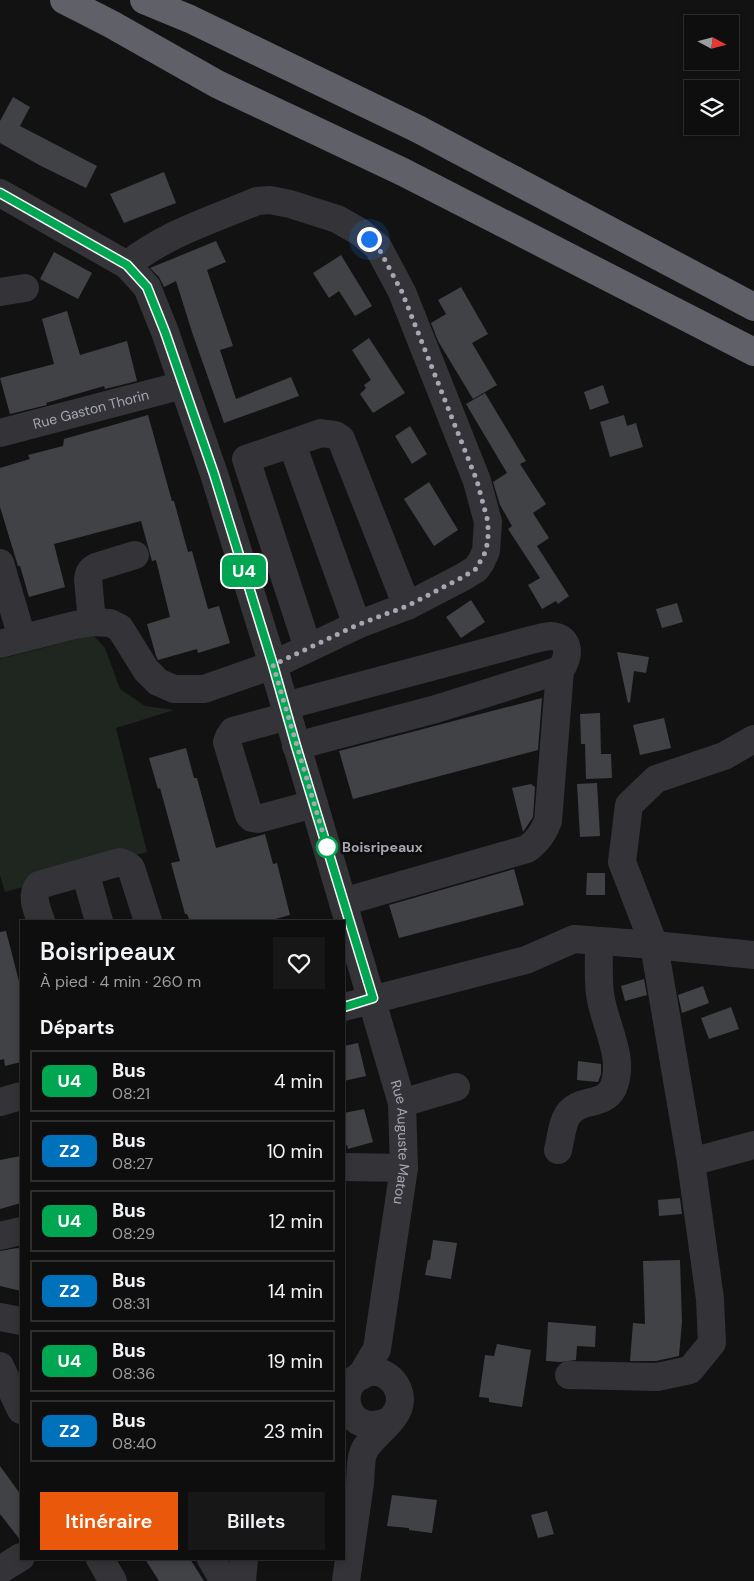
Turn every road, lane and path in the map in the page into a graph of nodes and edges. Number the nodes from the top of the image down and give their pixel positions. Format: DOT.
graph roads {
  1 [pos="52,0"];
  2 [pos="64,0"];
  3 [pos="144,0"];
  4 [pos="111,24"];
  5 [pos="0,193"];
  6 [pos="127,265"];
  7 [pos="754,308"];
  8 [pos="754,352"];
  9 [pos="183,385"];
  10 [pos="0,433"];
  11 [pos="292,444"];
  12 [pos="246,459"];
  13 [pos="212,469"];
  14 [pos="135,555"];
  15 [pos="0,564"];
  16 [pos="413,603"];
  17 [pos="92,622"];
  18 [pos="357,625"];
  19 [pos="11,641"];
  20 [pos="308,648"];
  21 [pos="273,665"];
  22 [pos="560,670"];
  23 [pos="286,711"];
  24 [pos="754,739"];
  25 [pos="296,746"];
  26 [pos="314,804"];
  27 [pos="85,872"];
  28 [pos="343,902"];
  29 [pos="41,920"];
  30 [pos="99,920"];
  31 [pos="148,920"];
  32 [pos="599,941"];
  33 [pos="654,945"];
  34 [pos="754,954"];
  35 [pos="373,998"];
  36 [pos="345,1007"];
  37 [pos="456,1087"];
  38 [pos="20,1096"];
  39 [pos="0,1102"];
  40 [pos="402,1103"];
  41 [pos="754,1145"];
  42 [pos="558,1150"];
  43 [pos="691,1162"];
  44 [pos="345,1167"];
  45 [pos="404,1168"];
  46 [pos="20,1231"];
  47 [pos="0,1236"];
  48 [pos="0,1317"];
  49 [pos="20,1321"];
  50 [pos="377,1349"];
  51 [pos="6,1370"];
  52 [pos="568,1375"];
  53 [pos="350,1378"];
  54 [pos="394,1381"];
  55 [pos="20,1407"];
  56 [pos="351,1425"];
  57 [pos="20,1558"];
  58 [pos="101,1560"];
  59 [pos="212,1560"];
  60 [pos="244,1560"];
  61 [pos="0,1570"];
  62 [pos="113,1581"];
  63 [pos="224,1581"];
  64 [pos="242,1581"];
  65 [pos="346,1581"];
  1 -- 4 [label="highway"];
  2 -- 4 [label="highway"];
  3 -- 7 [label="highway"];
  4 -- 8 [label="highway"];
  5 -- 6 [label="street, Rue Auguste Matou"];
  6 -- 9 [label="street, Rue Auguste Matou"];
  6 -- 16 [label="street"];
  9 -- 10 [label="street, Rue Gaston Thorin"];
  9 -- 13 [label="street, Rue Auguste Matou"];
  11 -- 12 [label="street"];
  11 -- 16 [label="street"];
  11 -- 18 [label="street"];
  12 -- 13 [label="street"];
  12 -- 20 [label="street"];
  13 -- 21 [label="street, Rue Auguste Matou"];
  14 -- 17 [label="street"];
  15 -- 19 [label="street"];
  16 -- 18 [label="street"];
  17 -- 19 [label="street"];
  17 -- 21 [label="street"];
  18 -- 20 [label="street"];
  20 -- 21 [label="street"];
  21 -- 23 [label="street, Rue Auguste Matou"];
  22 -- 23 [label="street"];
  22 -- 25 [label="street"];
  22 -- 28 [label="street"];
  23 -- 25 [label="street, Rue Auguste Matou"];
  23 -- 26 [label="street"];
  24 -- 33 [label="street"];
  25 -- 26 [label="street, Rue Auguste Matou"];
  26 -- 28 [label="street, Rue Auguste Matou"];
  27 -- 29 [label="street"];
  27 -- 30 [label="street"];
  27 -- 31 [label="street"];
  28 -- 35 [label="street, Rue Auguste Matou"];
  32 -- 33 [label="street"];
  32 -- 35 [label="street"];
  32 -- 42 [label="street"];
  33 -- 34 [label="street"];
  33 -- 43 [label="street"];
  35 -- 36 [label="street"];
  35 -- 40 [label="street, Rue Auguste Matou"];
  37 -- 40 [label="street"];
  38 -- 39 [label="street"];
  40 -- 45 [label="street, Rue Auguste Matou"];
  41 -- 43 [label="street"];
  43 -- 52 [label="street"];
  44 -- 45 [label="street"];
  45 -- 50 [label="street, Rue Auguste Matou"];
  46 -- 47 [label="street"];
  48 -- 49 [label="street"];
  50 -- 53 [label="street, Rue Auguste Matou"];
  50 -- 54 [label="street"];
  51 -- 55 [label="street"];
  53 -- 54 [label="street"];
  53 -- 56 [label="street"];
  54 -- 56 [label="street"];
  56 -- 65 [label="street"];
  57 -- 61 [label="street"];
  58 -- 62 [label="street"];
  59 -- 63 [label="street"];
  60 -- 64 [label="street"];
}
